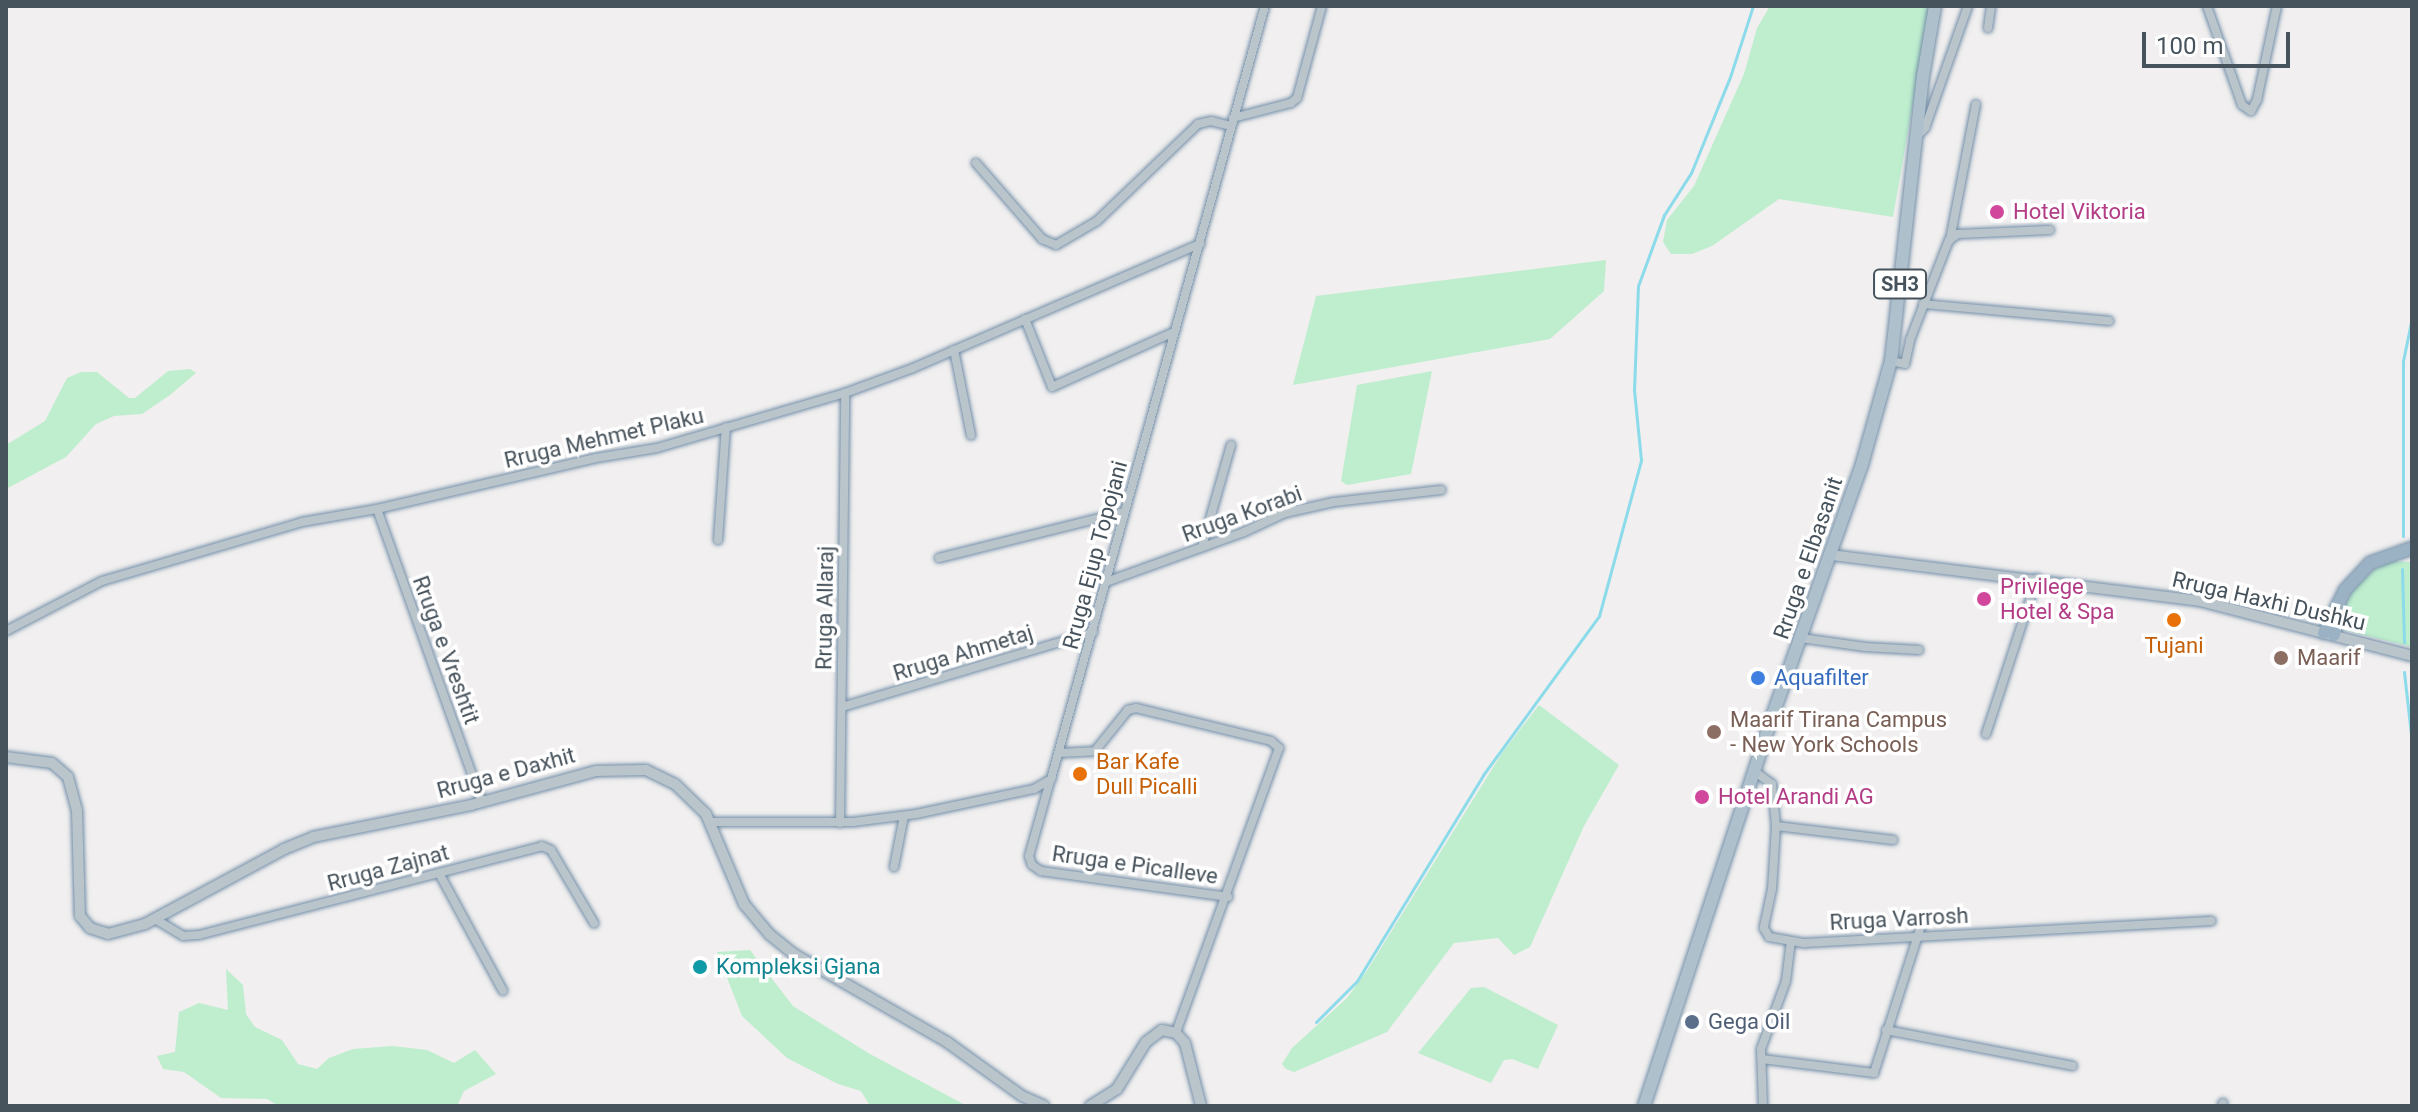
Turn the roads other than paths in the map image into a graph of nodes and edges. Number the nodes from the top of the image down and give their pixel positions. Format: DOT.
graph roads {
  1 [pos="1265,6"];
  2 [pos="1322,6"];
  3 [pos="1935,6"];
  4 [pos="1968,6"];
  5 [pos="1991,6"];
  6 [pos="2207,6"];
  7 [pos="2277,6"];
  8 [pos="1988,28"];
  9 [pos="1976,104"];
  10 [pos="1232,122"];
  11 [pos="1916,137"];
  12 [pos="976,163"];
  13 [pos="2050,230"];
  14 [pos="1949,240"];
  15 [pos="1200,244"];
  16 [pos="1923,304"];
  17 [pos="1025,319"];
  18 [pos="2109,321"];
  19 [pos="1174,332"];
  20 [pos="954,350"];
  21 [pos="1891,361"];
  22 [pos="845,393"];
  23 [pos="726,427"];
  24 [pos="971,435"];
  25 [pos="1231,445"];
  26 [pos="1441,490"];
  27 [pos="377,509"];
  28 [pos="1124,512"];
  29 [pos="718,540"];
  30 [pos="1202,547"];
  31 [pos="2412,548"];
  32 [pos="1831,555"];
  33 [pos="939,558"];
  34 [pos="2412,558"];
  35 [pos="2037,578"];
  36 [pos="1106,582"];
  37 [pos="6,631"];
  38 [pos="1093,632"];
  39 [pos="2329,634"];
  40 [pos="1801,638"];
  41 [pos="1919,650"];
  42 [pos="2412,656"];
  43 [pos="842,707"];
  44 [pos="1986,734"];
  45 [pos="1060,753"];
  46 [pos="6,757"];
  47 [pos="1754,771"];
  48 [pos="1051,779"];
  49 [pos="482,803"];
  50 [pos="904,816"];
  51 [pos="711,822"];
  52 [pos="840,823"];
  53 [pos="1776,826"];
  54 [pos="1893,840"];
  55 [pos="894,867"];
  56 [pos="439,873"];
  57 [pos="1228,897"];
  58 [pos="155,919"];
  59 [pos="1923,919"];
  60 [pos="2211,921"];
  61 [pos="594,923"];
  62 [pos="1916,936"];
  63 [pos="1791,943"];
  64 [pos="503,991"];
  65 [pos="1886,1030"];
  66 [pos="1176,1033"];
  67 [pos="1762,1059"];
  68 [pos="2073,1066"];
  69 [pos="1044,1106"];
  70 [pos="1090,1106"];
  71 [pos="1201,1106"];
  72 [pos="1644,1106"];
  73 [pos="1763,1106"];
  1 -- 10 [label="street, Rruga Ejup Topojani"];
  2 -- 10 [label="street"];
  3 -- 11 [label="main road, Rruga e Elbasanit / SH3"];
  4 -- 11 [label="street"];
  5 -- 8 [label="street"];
  6 -- 7 [label="street"];
  9 -- 14 [label="street"];
  10 -- 12 [label="street"];
  10 -- 15 [label="street, Rruga Ejup Topojani"];
  11 -- 21 [label="main road, Rruga e Elbasanit / SH3"];
  13 -- 14 [label="street"];
  14 -- 16 [label="street"];
  15 -- 17 [label="street, Rruga Mehmet Plaku"];
  15 -- 19 [label="street, Rruga Ejup Topojani"];
  16 -- 18 [label="street"];
  16 -- 21 [label="street"];
  17 -- 19 [label="street"];
  17 -- 20 [label="street, Rruga Mehmet Plaku"];
  19 -- 28 [label="street, Rruga Ejup Topojani"];
  20 -- 22 [label="street, Rruga Mehmet Plaku"];
  20 -- 24 [label="street"];
  21 -- 32 [label="main road, Rruga e Elbasanit / SH3"];
  22 -- 23 [label="street, Rruga Mehmet Plaku"];
  22 -- 43 [label="street, Rruga Allaraj"];
  23 -- 27 [label="street, Rruga Mehmet Plaku"];
  23 -- 29 [label="street"];
  25 -- 30 [label="street"];
  26 -- 30 [label="street, Rruga Korabi"];
  27 -- 37 [label="street, Rruga Mehmet Plaku"];
  27 -- 49 [label="street, Rruga e Vreshtit"];
  28 -- 33 [label="street"];
  28 -- 36 [label="street, Rruga Ejup Topojani"];
  30 -- 36 [label="street, Rruga Korabi"];
  31 -- 39 [label="highway"];
  32 -- 35 [label="street, Rruga Haxhi Dushku"];
  32 -- 40 [label="main road, Rruga e Elbasanit / SH3"];
  34 -- 39 [label="highway"];
  35 -- 39 [label="street, Rruga Haxhi Dushku"];
  35 -- 44 [label="street"];
  36 -- 38 [label="street, Rruga Ejup Topojani"];
  38 -- 43 [label="street, Rruga Ahmetaj"];
  38 -- 45 [label="street, Rruga Ejup Topojani"];
  39 -- 42 [label="street, Rruga Haxhi Dushku"];
  40 -- 41 [label="street"];
  40 -- 47 [label="main road, Rruga e Elbasanit / SH3"];
  43 -- 52 [label="street, Rruga Allaraj"];
  45 -- 48 [label="street, Rruga Ejup Topojani"];
  45 -- 57 [label="street, Rruga e Picalleve"];
  46 -- 58 [label="street, Rruga e Daxhit"];
  47 -- 53 [label="street"];
  47 -- 72 [label="main road, Rruga e Elbasanit / SH3"];
  48 -- 50 [label="street"];
  48 -- 57 [label="street, Rruga e Picalleve"];
  49 -- 51 [label="street, Rruga e Daxhit"];
  49 -- 58 [label="street, Rruga e Daxhit"];
  50 -- 52 [label="street"];
  50 -- 55 [label="street"];
  51 -- 52 [label="street"];
  51 -- 69 [label="street, Rruga e Daxhit"];
  53 -- 54 [label="street"];
  53 -- 63 [label="street"];
  56 -- 58 [label="street, Rruga Zajnat"];
  56 -- 61 [label="street, Rruga Zajnat"];
  56 -- 64 [label="street"];
  57 -- 66 [label="street, Rruga e Picalleve"];
  59 -- 62 [label="street"];
  60 -- 62 [label="street, Rruga Varrosh"];
  62 -- 63 [label="street, Rruga Varrosh"];
  62 -- 65 [label="street"];
  63 -- 67 [label="street"];
  65 -- 67 [label="street"];
  65 -- 68 [label="street"];
  66 -- 70 [label="street"];
  66 -- 71 [label="street"];
  67 -- 73 [label="street"];
}
